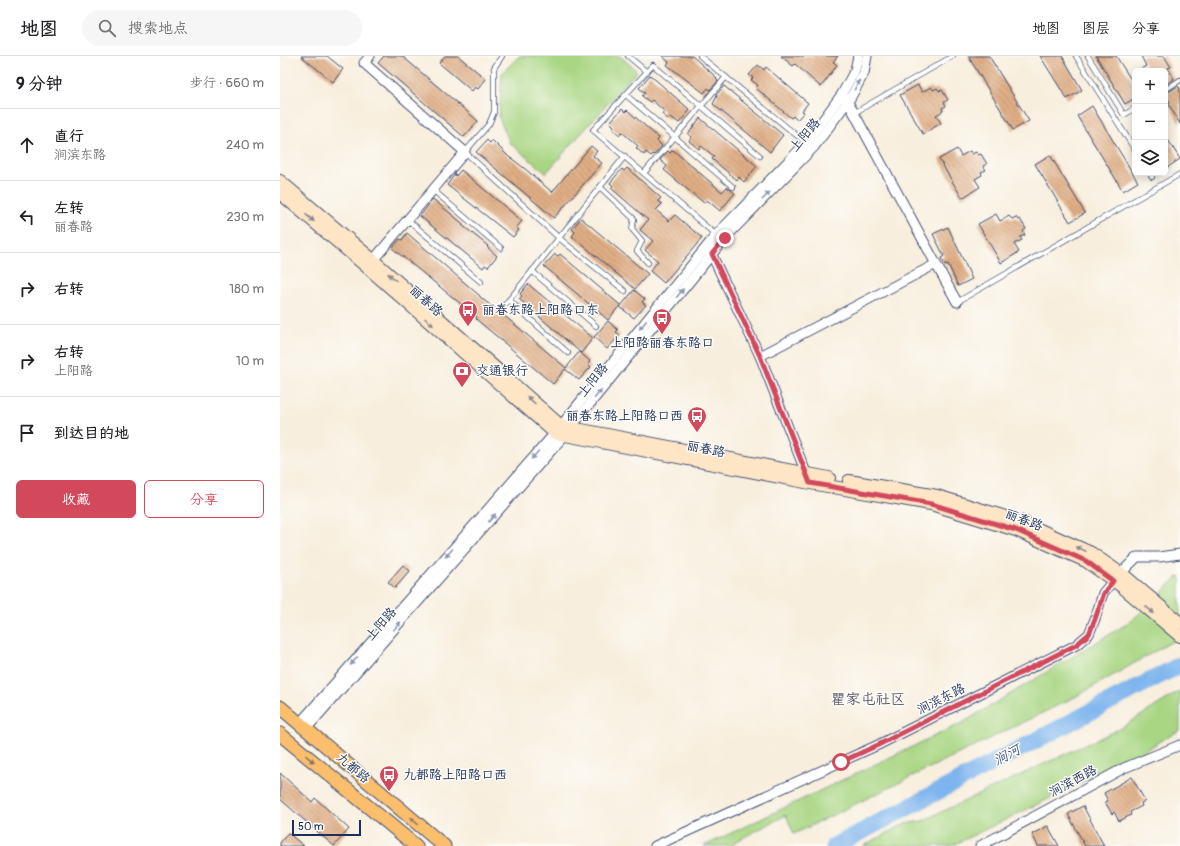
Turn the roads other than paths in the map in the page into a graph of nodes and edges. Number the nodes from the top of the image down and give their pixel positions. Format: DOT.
graph roads {
  1 [pos="370,56"];
  2 [pos="502,56"];
  3 [pos="628,56"];
  4 [pos="700,56"];
  5 [pos="858,56"];
  6 [pos="867,56"];
  7 [pos="953,56"];
  8 [pos="1076,56"];
  9 [pos="1088,56"];
  10 [pos="647,72"];
  11 [pos="726,77"];
  12 [pos="1180,80"];
  13 [pos="1168,88"];
  14 [pos="626,95"];
  15 [pos="845,98"];
  16 [pos="701,106"];
  17 [pos="1132,110"];
  18 [pos="854,113"];
  19 [pos="675,137"];
  20 [pos="806,143"];
  21 [pos="1132,145"];
  22 [pos="465,152"];
  23 [pos="625,156"];
  24 [pos="760,156"];
  25 [pos="644,173"];
  26 [pos="1180,174"];
  27 [pos="280,181"];
  28 [pos="600,187"];
  29 [pos="733,187"];
  30 [pos="433,190"];
  31 [pos="280,193"];
  32 [pos="408,220"];
  33 [pos="716,235"];
  34 [pos="559,238"];
  35 [pos="707,245"];
  36 [pos="501,248"];
  37 [pos="712,254"];
  38 [pos="370,263"];
  39 [pos="648,263"];
  40 [pos="936,264"];
  41 [pos="532,271"];
  42 [pos="481,282"];
  43 [pos="625,291"];
  44 [pos="509,300"];
  45 [pos="957,302"];
  46 [pos="504,306"];
  47 [pos="596,326"];
  48 [pos="568,353"];
  49 [pos="760,356"];
  50 [pos="562,430"];
  51 [pos="808,478"];
  52 [pos="1180,554"];
  53 [pos="1120,579"];
  54 [pos="1180,623"];
  55 [pos="1180,636"];
  56 [pos="280,707"];
  57 [pos="303,726"];
  58 [pos="280,734"];
  59 [pos="1180,745"];
  60 [pos="416,846"];
  61 [pos="444,846"];
  62 [pos="655,846"];
  63 [pos="980,846"];
  1 -- 22 [label="street"];
  2 -- 22 [label="lane"];
  3 -- 10 [label="lane"];
  4 -- 11 [label="lane"];
  5 -- 15 [label="street, 上阳路"];
  15 -- 6 [label="street, 上阳路, one-way"];
  7 -- 18 [label="lane"];
  8 -- 21 [label="lane"];
  9 -- 17 [label="lane"];
  10 -- 14 [label="lane"];
  10 -- 16 [label="lane"];
  11 -- 16 [label="lane"];
  11 -- 20 [label="lane"];
  12 -- 13 [label="lane"];
  14 -- 19 [label="lane"];
  14 -- 23 [label="lane"];
  15 -- 18 [label="street"];
  15 -- 20 [label="street, 上阳路"];
  37 -- 15 [label="street, 上阳路, one-way"];
  16 -- 19 [label="lane"];
  16 -- 24 [label="lane"];
  18 -- 40 [label="street"];
  19 -- 25 [label="lane"];
  19 -- 29 [label="lane"];
  20 -- 33 [label="street, 上阳路"];
  22 -- 30 [label="street"];
  22 -- 34 [label="lane"];
  23 -- 25 [label="lane"];
  23 -- 28 [label="lane"];
  25 -- 33 [label="lane"];
  26 -- 45 [label="lane"];
  27 -- 38 [label="main road, 丽春路"];
  28 -- 34 [label="lane"];
  28 -- 39 [label="lane"];
  30 -- 32 [label="street"];
  30 -- 36 [label="lane"];
  31 -- 38 [label="main road, 丽春路, one-way"];
  32 -- 38 [label="street"];
  32 -- 42 [label="lane"];
  33 -- 35 [label="street, 上阳路"];
  34 -- 41 [label="lane"];
  34 -- 43 [label="lane"];
  35 -- 37 [label="street"];
  35 -- 50 [label="street, 上阳路, one-way"];
  37 -- 49 [label="street"];
  50 -- 37 [label="street, 上阳路, one-way"];
  38 -- 50 [label="main road, 丽春路"];
  40 -- 45 [label="street"];
  40 -- 49 [label="street"];
  41 -- 44 [label="lane"];
  41 -- 47 [label="lane"];
  44 -- 46 [label="lane"];
  44 -- 48 [label="lane"];
  49 -- 51 [label="street"];
  50 -- 51 [label="main road, 丽春路"];
  50 -- 57 [label="street, 上阳路"];
  51 -- 53 [label="main road, 丽春路"];
  52 -- 53 [label="street, 涧滨东路"];
  53 -- 54 [label="main road, 丽春路"];
  53 -- 55 [label="main road, 丽春路, one-way"];
  53 -- 62 [label="street, 涧滨东路"];
  56 -- 57 [label="main road, 九都路"];
  61 -- 57 [label="main road, 九都路, one-way"];
  58 -- 60 [label="main road, 九都路, one-way"];
  59 -- 63 [label="street, 涧滨西路"];
}
